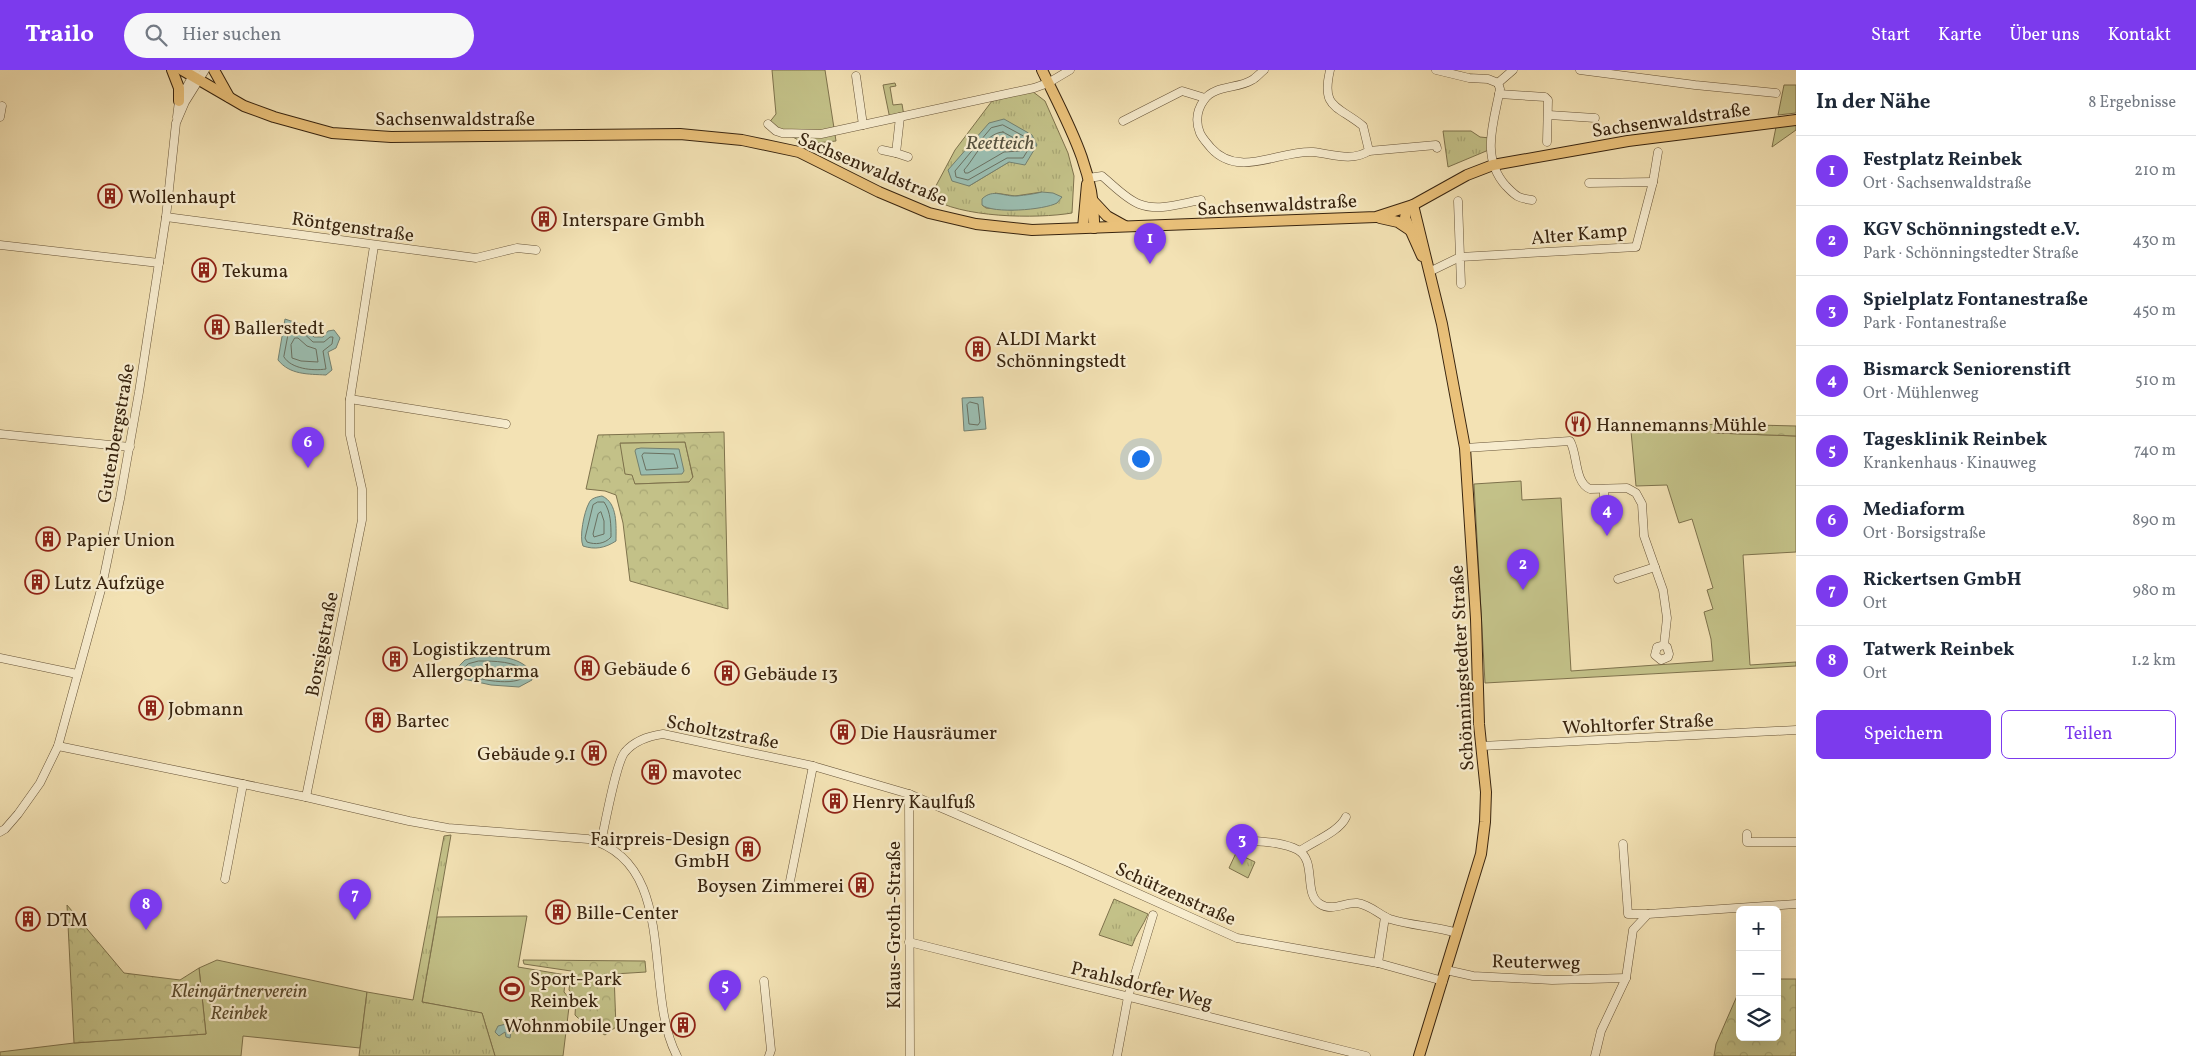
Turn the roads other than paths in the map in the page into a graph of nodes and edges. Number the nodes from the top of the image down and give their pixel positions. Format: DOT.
graph roads {
  1 [pos="172,70"];
  2 [pos="182,70"];
  3 [pos="205,70"];
  4 [pos="214,70"];
  5 [pos="1042,70"];
  6 [pos="1070,70"];
  7 [pos="1264,70"];
  8 [pos="1330,70"];
  9 [pos="1436,70"];
  10 [pos="1513,70"];
  11 [pos="1580,70"];
  12 [pos="195,76"];
  13 [pos="856,76"];
  14 [pos="1048,83"];
  15 [pos="1498,83"];
  16 [pos="1776,93"];
  17 [pos="1499,94"];
  18 [pos="1205,98"];
  19 [pos="231,100"];
  20 [pos="179,101"];
  21 [pos="2,106"];
  22 [pos="1549,115"];
  23 [pos="0,117"];
  24 [pos="177,117"];
  25 [pos="900,117"];
  26 [pos="1595,118"];
  27 [pos="1796,120"];
  28 [pos="1123,121"];
  29 [pos="768,124"];
  30 [pos="863,125"];
  31 [pos="1547,142"];
  32 [pos="1437,148"];
  33 [pos="882,150"];
  34 [pos="1369,151"];
  35 [pos="1658,152"];
  36 [pos="896,153"];
  37 [pos="908,158"];
  38 [pos="1493,165"];
  39 [pos="1088,178"];
  40 [pos="1653,182"];
  41 [pos="1589,183"];
  42 [pos="1201,200"];
  43 [pos="1532,200"];
  44 [pos="1093,201"];
  45 [pos="1458,201"];
  46 [pos="1411,206"];
  47 [pos="166,216"];
  48 [pos="1376,217"];
  49 [pos="1126,226"];
  50 [pos="1083,228"];
  51 [pos="1094,228"];
  52 [pos="1410,230"];
  53 [pos="0,245"];
  54 [pos="374,246"];
  55 [pos="536,250"];
  56 [pos="1460,257"];
  57 [pos="159,263"];
  58 [pos="1429,272"];
  59 [pos="1461,284"];
  60 [pos="350,399"];
  61 [pos="506,424"];
  62 [pos="0,434"];
  63 [pos="130,447"];
  64 [pos="1465,448"];
  65 [pos="1604,489"];
  66 [pos="1604,518"];
  67 [pos="1655,567"];
  68 [pos="1618,578"];
  69 [pos="1664,645"];
  70 [pos="0,658"];
  71 [pos="77,674"];
  72 [pos="1796,730"];
  73 [pos="58,746"];
  74 [pos="1481,746"];
  75 [pos="813,766"];
  76 [pos="243,784"];
  77 [pos="909,794"];
  78 [pos="306,797"];
  79 [pos="1346,817"];
  80 [pos="0,832"];
  81 [pos="1747,834"];
  82 [pos="1253,841"];
  83 [pos="600,842"];
  84 [pos="1796,842"];
  85 [pos="1623,844"];
  86 [pos="1300,852"];
  87 [pos="225,879"];
  88 [pos="789,886"];
  89 [pos="1796,904"];
  90 [pos="1648,914"];
  91 [pos="1153,916"];
  92 [pos="1385,917"];
  93 [pos="1457,933"];
  94 [pos="909,942"];
  95 [pos="1378,962"];
  96 [pos="1446,970"];
  97 [pos="1626,978"];
  98 [pos="764,981"];
  99 [pos="1443,981"];
  100 [pos="1128,997"];
  101 [pos="677,1056"];
  102 [pos="769,1056"];
  103 [pos="910,1056"];
  104 [pos="1117,1056"];
  105 [pos="1366,1056"];
  106 [pos="1419,1056"];
  107 [pos="1595,1056"];
  1 -- 20 [label="main road"];
  2 -- 12 [label="main road, Sachsenwaldstraße"];
  3 -- 12 [label="street"];
  4 -- 19 [label="main road"];
  5 -- 14 [label="main road"];
  6 -- 14 [label="street"];
  7 -- 18 [label="street"];
  8 -- 34 [label="street"];
  9 -- 15 [label="street"];
  10 -- 15 [label="street"];
  11 -- 16 [label="street"];
  12 -- 19 [label="main road, Sachsenwaldstraße"];
  12 -- 20 [label="street"];
  12 -- 24 [label="street, Gutenbergstraße"];
  13 -- 30 [label="street"];
  14 -- 25 [label="street"];
  14 -- 39 [label="main road"];
  15 -- 17 [label="street"];
  17 -- 22 [label="street"];
  17 -- 38 [label="street"];
  18 -- 28 [label="street"];
  18 -- 34 [label="street"];
  19 -- 50 [label="main road, Sachsenwaldstraße"];
  20 -- 24 [label="street"];
  21 -- 23 [label="street"];
  22 -- 26 [label="street"];
  22 -- 31 [label="street"];
  24 -- 47 [label="street, Gutenbergstraße"];
  25 -- 30 [label="street"];
  25 -- 36 [label="street"];
  27 -- 38 [label="main road, Sachsenwaldstraße"];
  29 -- 30 [label="street"];
  32 -- 34 [label="street"];
  33 -- 36 [label="street"];
  35 -- 40 [label="street, Alter Kamp"];
  36 -- 37 [label="street"];
  38 -- 43 [label="street"];
  38 -- 46 [label="main road, Sachsenwaldstraße"];
  39 -- 42 [label="street"];
  39 -- 44 [label="main road"];
  39 -- 50 [label="main road"];
  40 -- 41 [label="street"];
  40 -- 56 [label="street, Alter Kamp"];
  44 -- 49 [label="main road"];
  44 -- 51 [label="main road"];
  45 -- 56 [label="street"];
  46 -- 48 [label="main road, Sachsenwaldstraße"];
  46 -- 52 [label="main road"];
  46 -- 58 [label="main road, Schönningstedter Straße"];
  47 -- 54 [label="street, Röntgenstraße"];
  47 -- 57 [label="street, Gutenbergstraße"];
  48 -- 49 [label="main road, Sachsenwaldstraße"];
  48 -- 52 [label="main road"];
  49 -- 51 [label="main road, Sachsenwaldstraße"];
  50 -- 51 [label="main road, Sachsenwaldstraße"];
  52 -- 58 [label="main road"];
  53 -- 57 [label="street"];
  54 -- 55 [label="street, Röntgenstraße"];
  54 -- 60 [label="street, Borsigstraße"];
  56 -- 58 [label="street"];
  56 -- 59 [label="street"];
  57 -- 63 [label="street, Gutenbergstraße"];
  58 -- 64 [label="main road, Schönningstedter Straße"];
  60 -- 61 [label="street"];
  60 -- 78 [label="street, Borsigstraße"];
  62 -- 63 [label="street"];
  63 -- 71 [label="street, Gutenbergstraße"];
  64 -- 65 [label="street"];
  64 -- 74 [label="main road, Schönningstedter Straße"];
  65 -- 66 [label="street"];
  65 -- 67 [label="street"];
  67 -- 68 [label="street"];
  67 -- 69 [label="street"];
  70 -- 71 [label="street"];
  71 -- 73 [label="street, Gutenbergstraße"];
  72 -- 74 [label="street, Wohltorfer Straße"];
  73 -- 76 [label="street"];
  73 -- 80 [label="street, Gutenbergstraße"];
  74 -- 93 [label="main road, Schönningstedter Straße"];
  75 -- 77 [label="street, Scholtzstraße"];
  75 -- 83 [label="street, Scholtzstraße"];
  75 -- 88 [label="street"];
  76 -- 78 [label="street"];
  76 -- 87 [label="street"];
  77 -- 94 [label="street, Klaus-Groth-Straße"];
  77 -- 95 [label="street, Schützenstraße"];
  78 -- 83 [label="street"];
  79 -- 86 [label="street"];
  81 -- 84 [label="street"];
  82 -- 86 [label="street"];
  83 -- 101 [label="street"];
  85 -- 90 [label="street"];
  86 -- 92 [label="street"];
  89 -- 90 [label="street"];
  90 -- 97 [label="street"];
  91 -- 100 [label="street"];
  92 -- 93 [label="street"];
  92 -- 95 [label="street"];
  93 -- 96 [label="main road, Schönningstedter Straße"];
  94 -- 100 [label="street, Prahlsdorfer Weg"];
  94 -- 103 [label="street, Klaus-Groth-Straße"];
  95 -- 99 [label="street, Schützenstraße"];
  96 -- 97 [label="street, Reuterweg"];
  96 -- 99 [label="main road, Schönningstedter Straße"];
  97 -- 107 [label="street"];
  98 -- 102 [label="street"];
  99 -- 106 [label="main road, Schönningstedter Straße"];
  100 -- 104 [label="street"];
  100 -- 105 [label="street, Prahlsdorfer Weg"];
}
